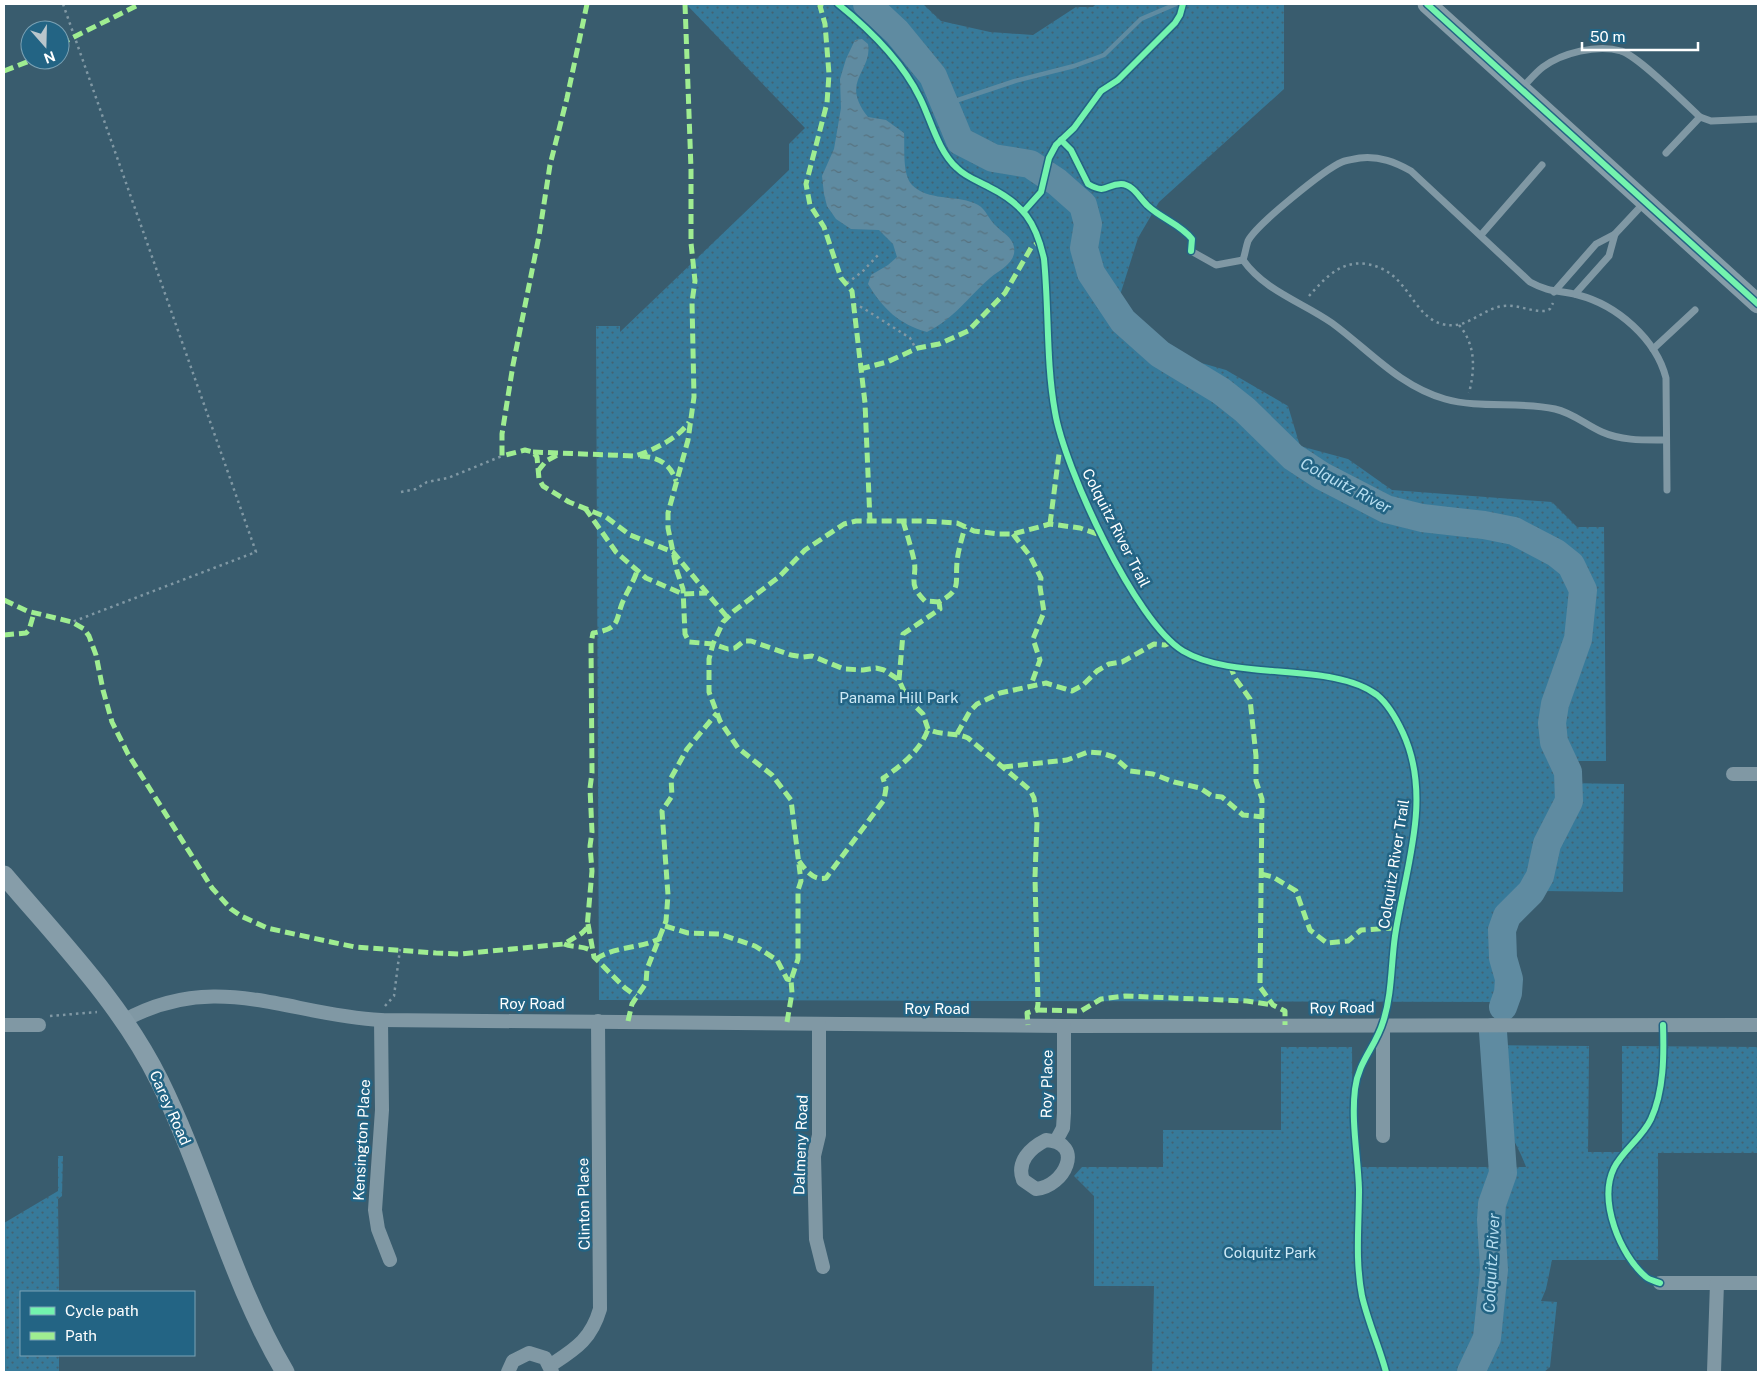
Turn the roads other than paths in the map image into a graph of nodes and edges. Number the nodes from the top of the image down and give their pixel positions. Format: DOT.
graph roads {
  1 [pos="1427,4"];
  2 [pos="1521,89"];
  3 [pos="1700,117"];
  4 [pos="1758,119"];
  5 [pos="1666,153"];
  6 [pos="1542,165"];
  7 [pos="1646,201"];
  8 [pos="1615,234"];
  9 [pos="1481,235"];
  10 [pos="1191,251"];
  11 [pos="1243,260"];
  12 [pos="1556,292"];
  13 [pos="1575,294"];
  14 [pos="1758,304"];
  15 [pos="1695,310"];
  16 [pos="1653,349"];
  17 [pos="1666,440"];
  18 [pos="1667,490"];
  19 [pos="1733,774"];
  20 [pos="1758,774"];
  21 [pos="4,875"];
  22 [pos="119,1016"];
  23 [pos="381,1020"];
  24 [pos="598,1021"];
  25 [pos="819,1024"];
  26 [pos="1383,1024"];
  27 [pos="4,1025"];
  28 [pos="39,1025"];
  29 [pos="1758,1025"];
  30 [pos="1064,1026"];
  31 [pos="1382,1136"];
  32 [pos="1056,1141"];
  33 [pos="390,1260"];
  34 [pos="822,1267"];
  35 [pos="1660,1283"];
  36 [pos="1716,1283"];
  37 [pos="1758,1283"];
  38 [pos="552,1369"];
  39 [pos="282,1371"];
  40 [pos="508,1372"];
  41 [pos="1714,1372"];
  1 -- 2 [label="street"];
  2 -- 3 [label="lane"];
  2 -- 7 [label="street"];
  3 -- 4 [label="lane"];
  3 -- 5 [label="lane"];
  6 -- 9 [label="lane"];
  7 -- 8 [label="lane"];
  7 -- 14 [label="street"];
  8 -- 12 [label="lane"];
  8 -- 13 [label="lane"];
  9 -- 11 [label="lane"];
  9 -- 12 [label="lane"];
  10 -- 11 [label="lane"];
  11 -- 17 [label="lane"];
  12 -- 13 [label="lane"];
  13 -- 16 [label="lane"];
  15 -- 16 [label="lane"];
  16 -- 17 [label="lane"];
  17 -- 18 [label="lane"];
  19 -- 20 [label="street"];
  21 -- 22 [label="street, Carey Road"];
  22 -- 23 [label="street, Roy Road"];
  22 -- 39 [label="street, Carey Road"];
  23 -- 24 [label="street, Roy Road"];
  23 -- 33 [label="street, Kensington Place"];
  24 -- 25 [label="street, Roy Road"];
  24 -- 38 [label="street, Clinton Place"];
  25 -- 30 [label="street, Roy Road"];
  25 -- 34 [label="street, Dalmeny Road"];
  26 -- 29 [label="street, Roy Road"];
  26 -- 30 [label="street, Roy Road"];
  26 -- 31 [label="street"];
  27 -- 28 [label="street"];
  30 -- 32 [label="street, Roy Place"];
  35 -- 36 [label="street"];
  36 -- 37 [label="street"];
  36 -- 41 [label="street"];
  38 -- 40 [label="street, Clinton Place"];
}
